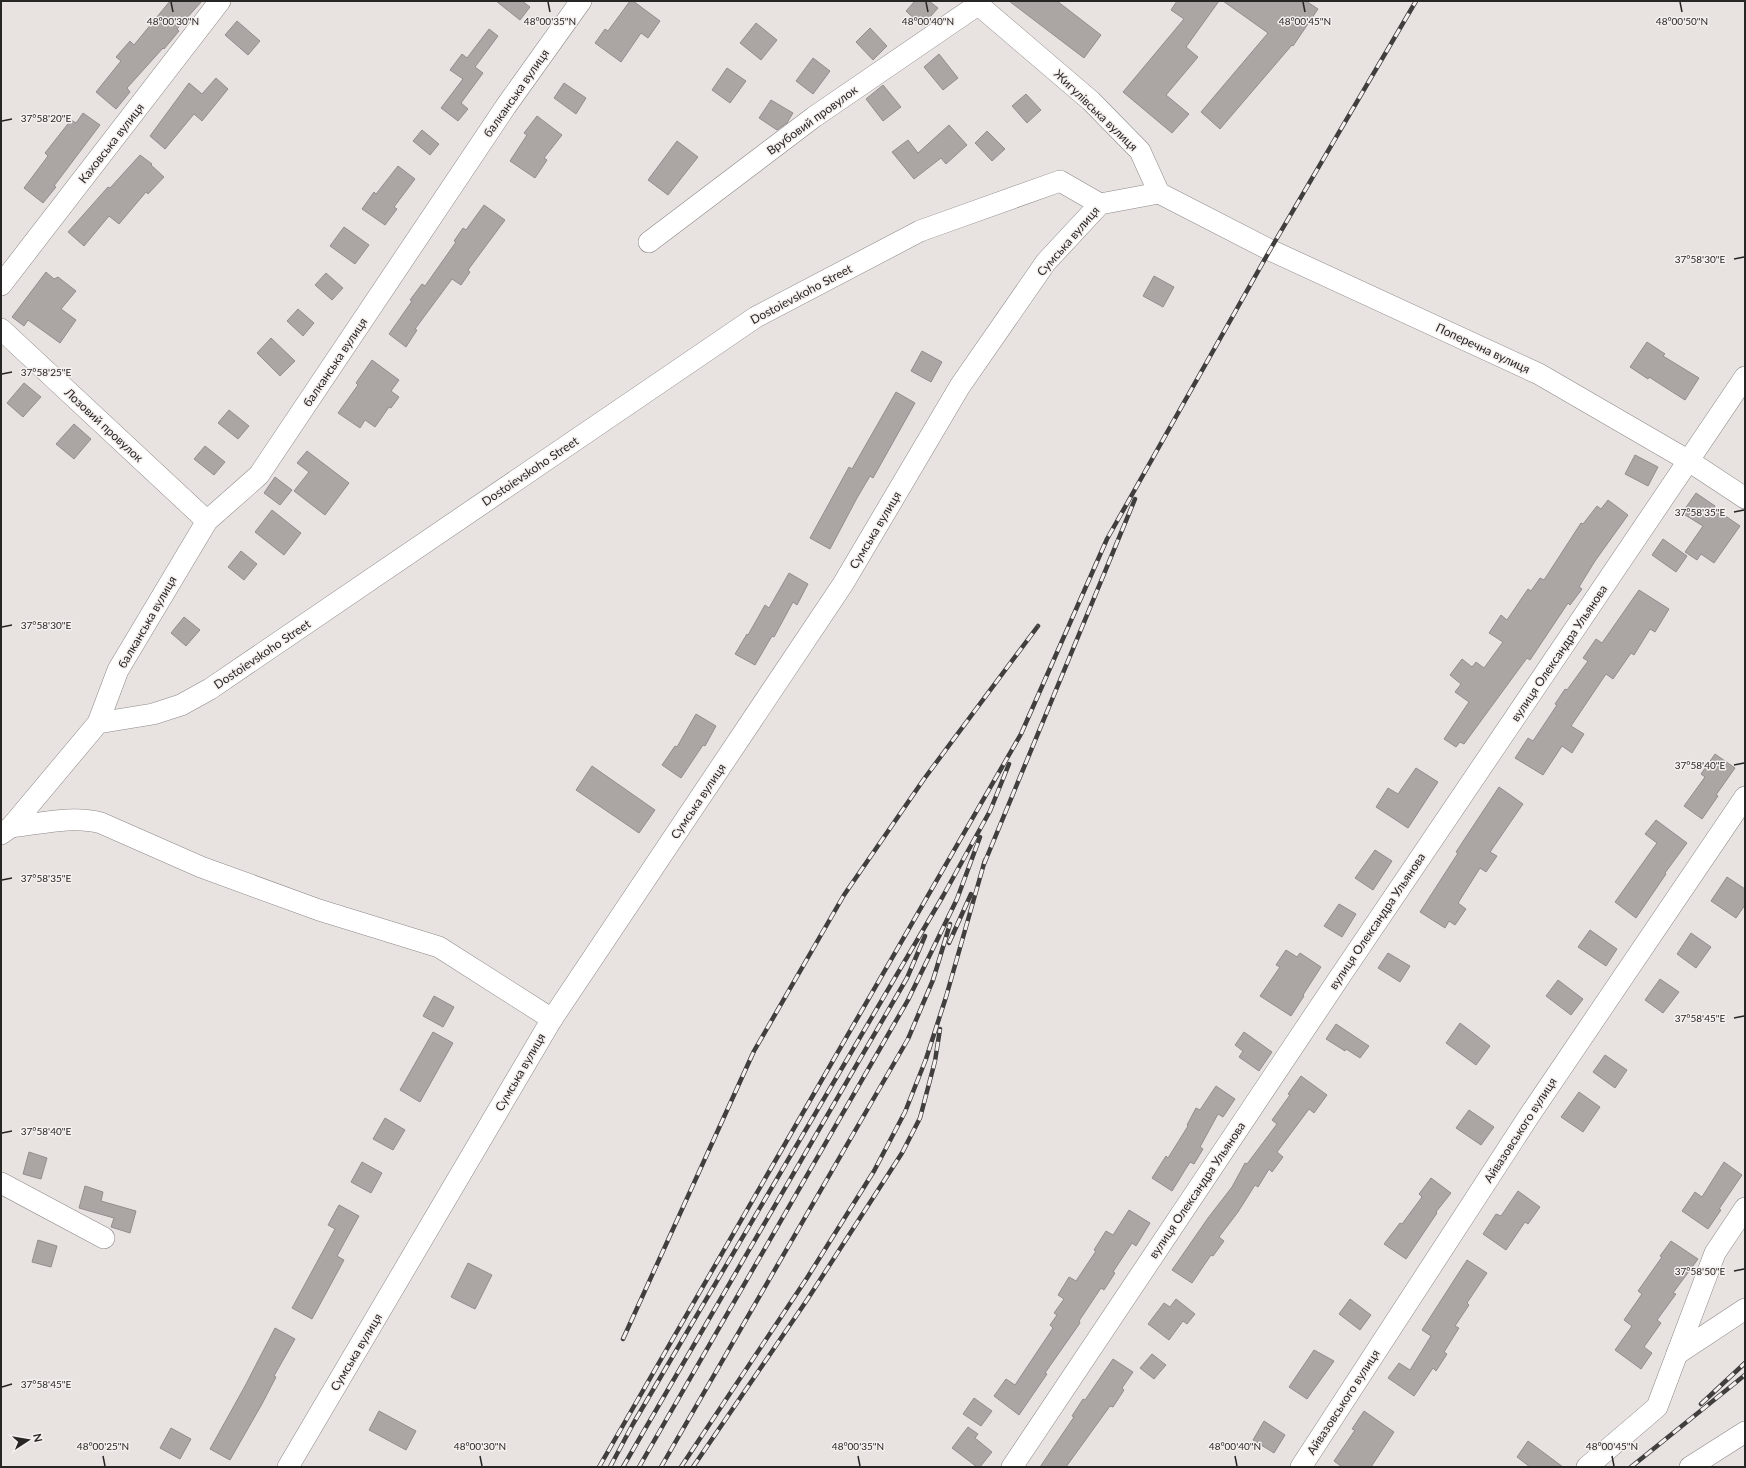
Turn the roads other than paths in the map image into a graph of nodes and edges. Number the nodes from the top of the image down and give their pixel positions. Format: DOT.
graph roads {
  1 [pos="220,1"];
  2 [pos="581,1"];
  3 [pos="977,3"];
  4 [pos="1159,193"];
  5 [pos="1100,204"];
  6 [pos="649,242"];
  7 [pos="1,285"];
  8 [pos="1,329"];
  9 [pos="1745,377"];
  10 [pos="1689,461"];
  11 [pos="1745,498"];
  12 [pos="207,521"];
  13 [pos="98,723"];
  14 [pos="1745,797"];
  15 [pos="6,831"];
  16 [pos="552,1019"];
  17 [pos="1,1183"];
  18 [pos="1745,1208"];
  19 [pos="104,1238"];
  20 [pos="1745,1309"];
  21 [pos="1677,1354"];
  22 [pos="1745,1432"];
  23 [pos="288,1467"];
  24 [pos="1012,1467"];
  25 [pos="1301,1467"];
  26 [pos="1587,1467"];
  27 [pos="1690,1467"];
  1 -- 7 [label="street, Каховська вулиця"];
  2 -- 12 [label="street, балканська вулиця"];
  3 -- 4 [label="street, Жигулівська вулиця"];
  3 -- 6 [label="street, Врубовий провулок"];
  4 -- 5 [label="street, Сумська вулиця"];
  4 -- 10 [label="street, Поперечна вулиця"];
  5 -- 13 [label="street, Dostoievskoho Street"];
  5 -- 16 [label="street, Сумська вулиця"];
  8 -- 12 [label="street, Лозовий провулок"];
  9 -- 10 [label="street, вулиця Олександра Ульянова"];
  10 -- 11 [label="street, Поперечна вулиця"];
  10 -- 24 [label="street, вулиця Олександра Ульянова"];
  12 -- 13 [label="street, балканська вулиця"];
  13 -- 15 [label="street"];
  14 -- 25 [label="street, Айвазовського вулиця"];
  15 -- 16 [label="street"];
  16 -- 23 [label="street, Сумська вулиця"];
  17 -- 19 [label="street"];
  18 -- 21 [label="street"];
  20 -- 21 [label="street"];
  21 -- 26 [label="street"];
  22 -- 27 [label="street"];
}
